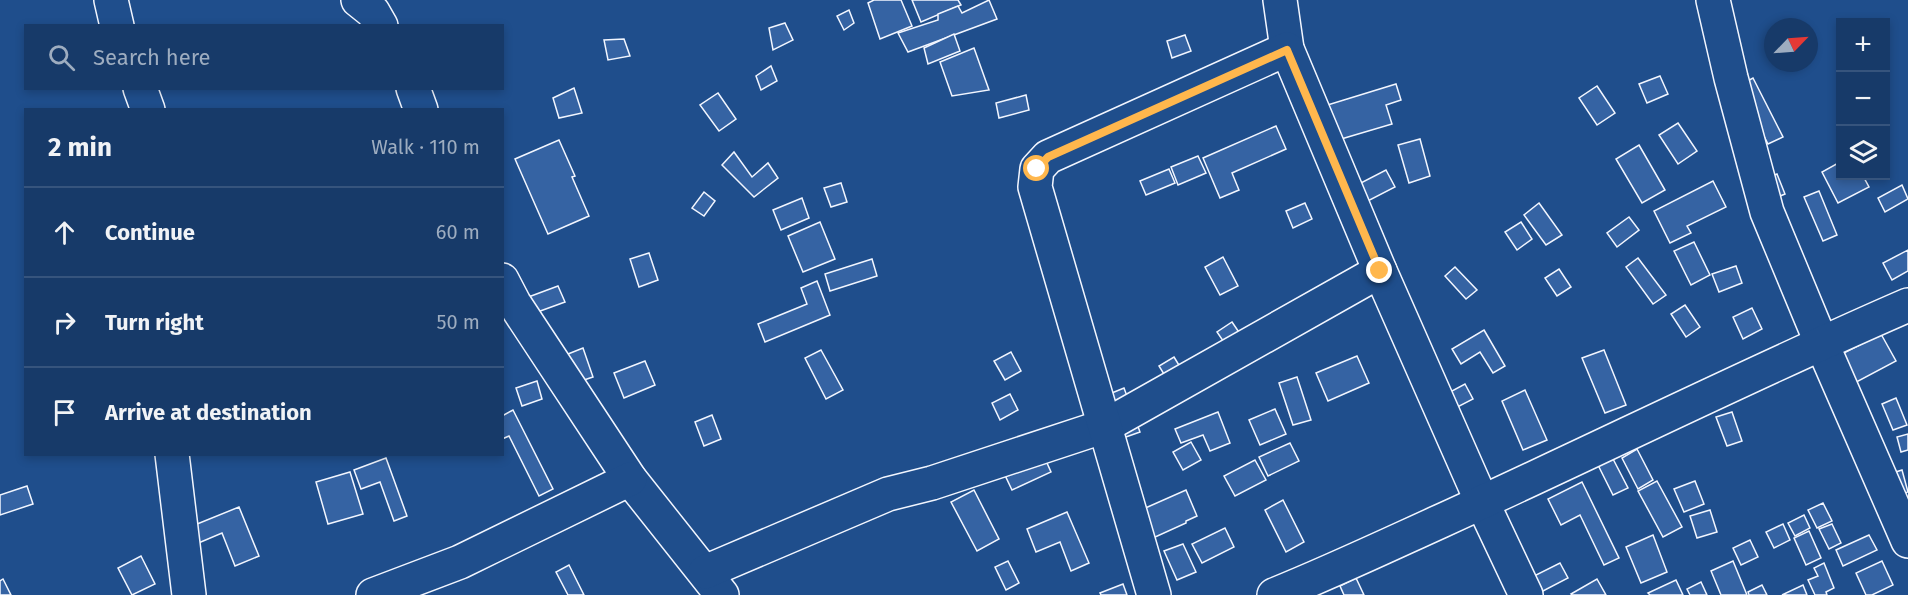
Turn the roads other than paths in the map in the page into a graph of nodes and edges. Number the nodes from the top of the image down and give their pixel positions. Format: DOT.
graph roads {
  1 [pos="111,0"];
  2 [pos="358,0"];
  3 [pos="1280,0"];
  4 [pos="1713,0"];
  5 [pos="117,24"];
  6 [pos="380,24"];
  7 [pos="1287,50"];
  8 [pos="141,90"];
  9 [pos="414,90"];
  10 [pos="147,108"];
  11 [pos="420,108"];
  12 [pos="1380,271"];
  13 [pos="504,284"];
  14 [pos="1908,304"];
  15 [pos="1821,342"];
  16 [pos="1105,426"];
  17 [pos="172,456"];
  18 [pos="630,479"];
  19 [pos="1482,502"];
  20 [pos="1908,541"];
  21 [pos="714,584"];
  22 [pos="189,595"];
  23 [pos="373,595"];
  24 [pos="1154,595"];
  25 [pos="1274,595"];
  26 [pos="1526,595"];
  1 -- 5 [label="street"];
  2 -- 6 [label="street"];
  3 -- 7 [label="street"];
  4 -- 15 [label="street"];
  7 -- 12 [label="street"];
  7 -- 16 [label="street"];
  8 -- 10 [label="street"];
  9 -- 11 [label="street"];
  12 -- 16 [label="street"];
  12 -- 19 [label="street"];
  13 -- 18 [label="street"];
  14 -- 15 [label="street"];
  15 -- 19 [label="street"];
  15 -- 20 [label="street"];
  16 -- 21 [label="street"];
  16 -- 24 [label="street"];
  17 -- 22 [label="street"];
  18 -- 21 [label="street"];
  18 -- 23 [label="street"];
  19 -- 25 [label="street"];
  19 -- 26 [label="street"];
}
